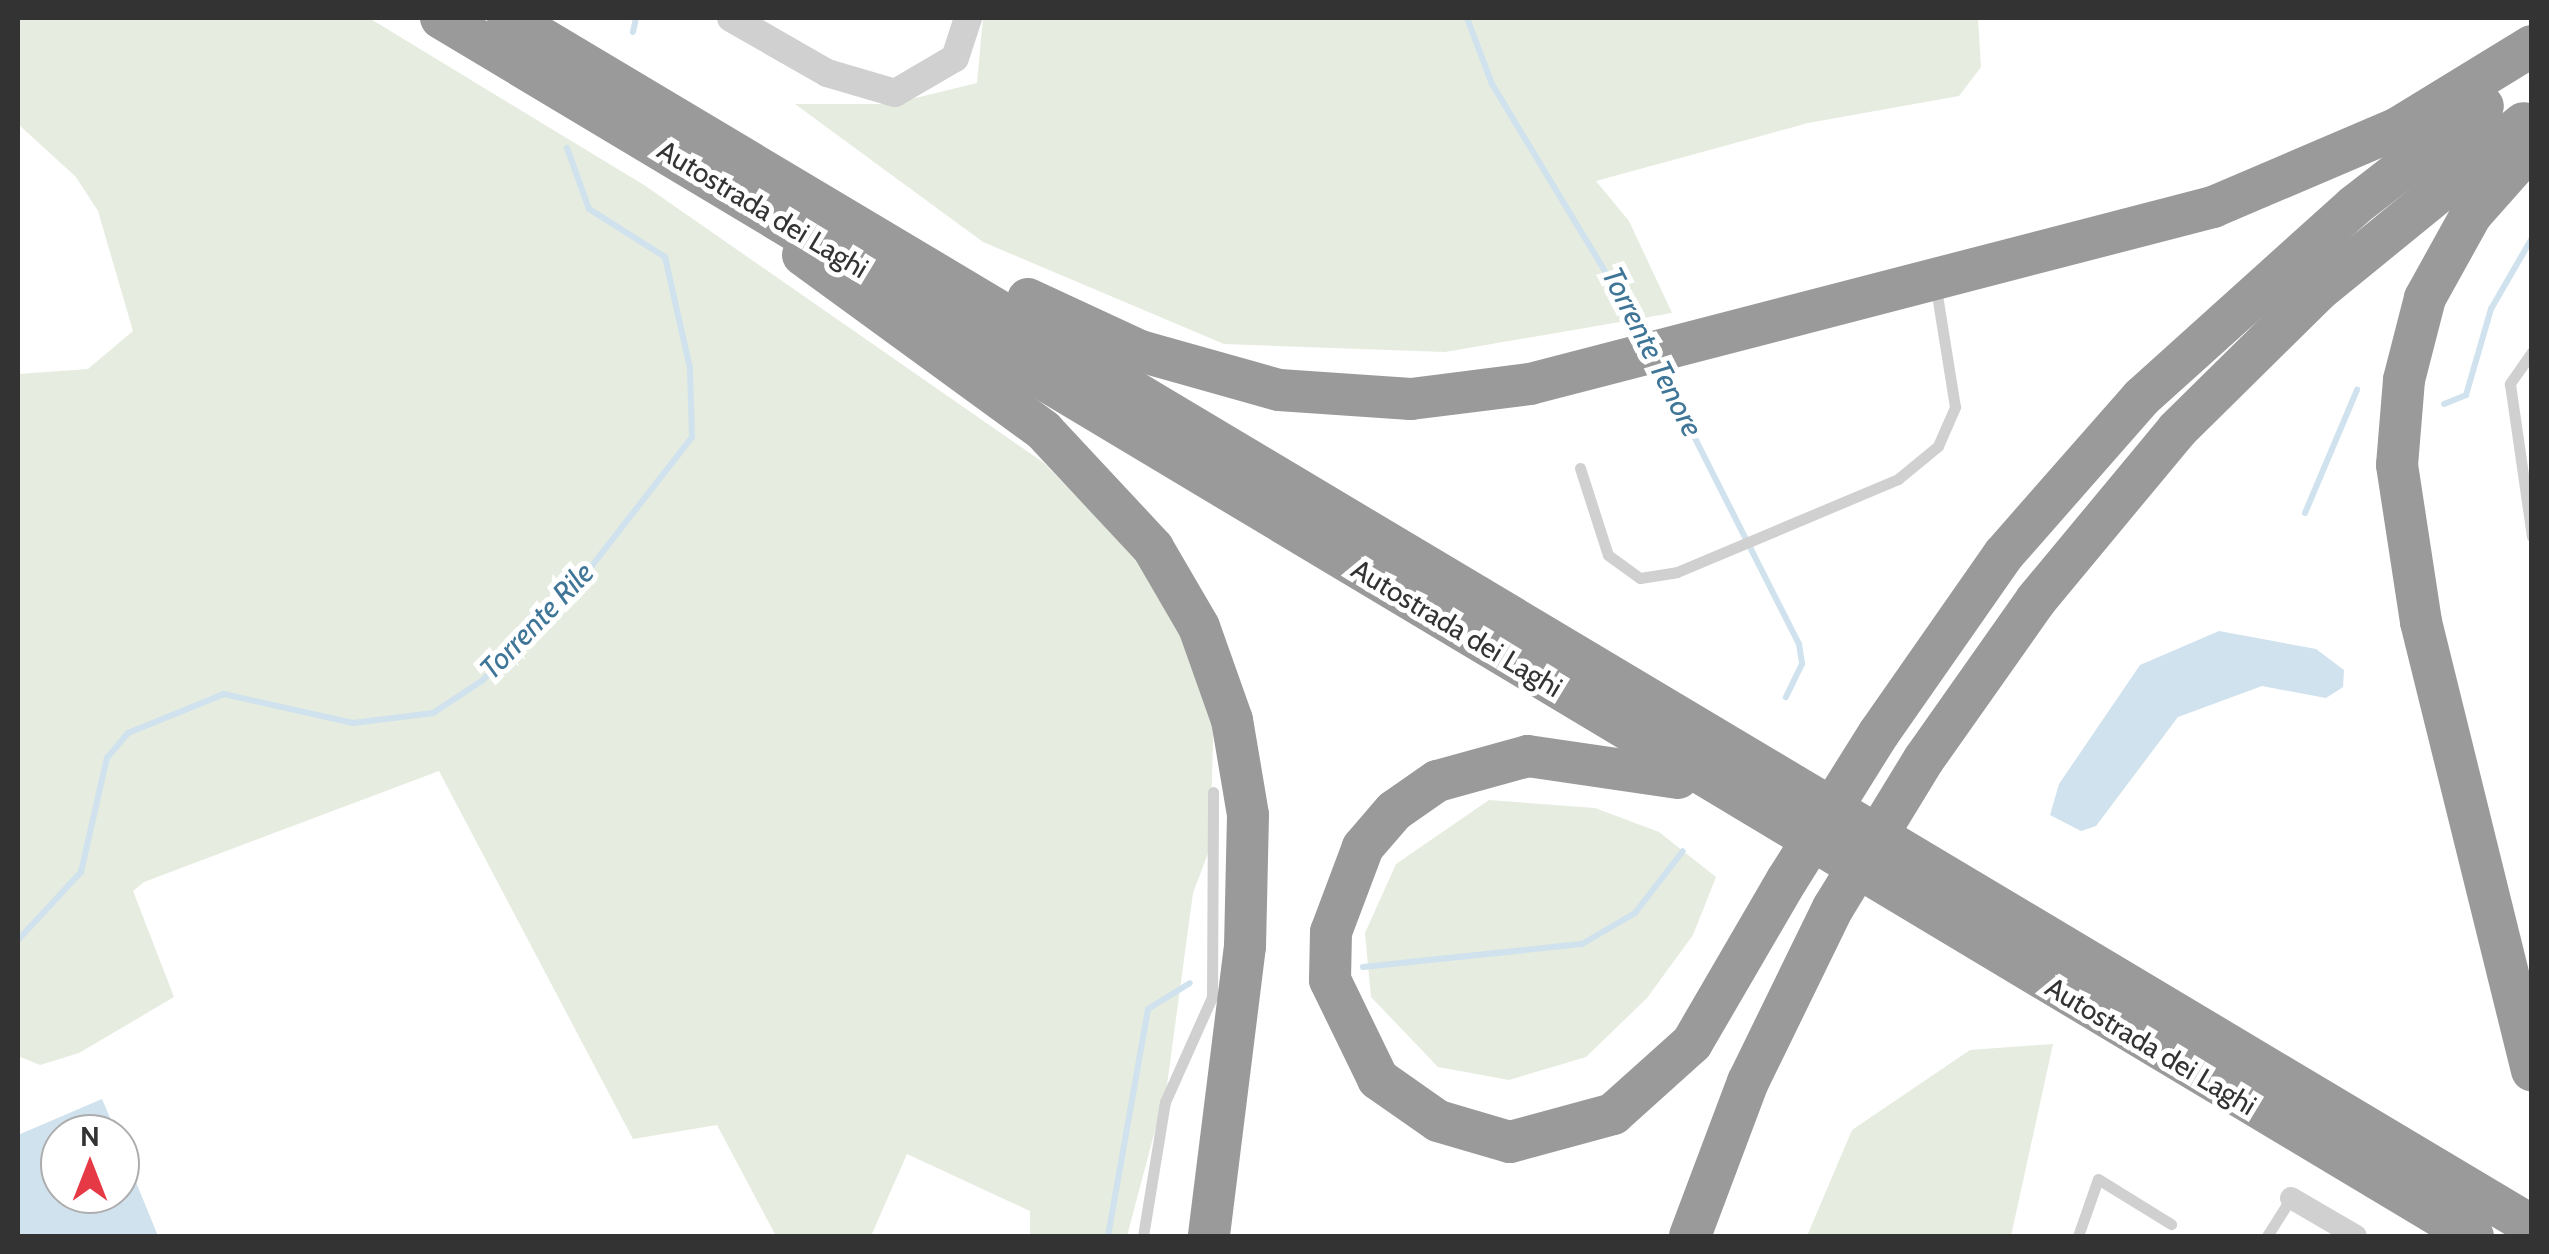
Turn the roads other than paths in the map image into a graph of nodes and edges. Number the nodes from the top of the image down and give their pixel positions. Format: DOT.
graph roads {
  1 [pos="442,18"];
  2 [pos="508,18"];
  3 [pos="730,18"];
  4 [pos="968,18"];
  5 [pos="2532,46"];
  6 [pos="2532,71"];
  7 [pos="2532,118"];
  8 [pos="2532,146"];
  9 [pos="738,174"];
  10 [pos="1934,280"];
  11 [pos="2532,352"];
  12 [pos="1580,468"];
  13 [pos="2532,536"];
  14 [pos="1212,792"];
  15 [pos="1728,794"];
  16 [pos="2532,1070"];
  17 [pos="2291,1198"];
  18 [pos="2172,1224"];
  19 [pos="2532,1226"];
  20 [pos="1143,1236"];
  21 [pos="1209,1236"];
  22 [pos="1690,1236"];
  23 [pos="2078,1236"];
  24 [pos="2267,1236"];
  25 [pos="2356,1236"];
  26 [pos="2473,1236"];
  1 -- 9 [label="highway, Autostrada dei Laghi"];
  2 -- 9 [label="highway, Autostrada dei Laghi"];
  3 -- 4 [label="street"];
  5 -- 10 [label="highway"];
  6 -- 15 [label="highway, bridge"];
  7 -- 22 [label="highway, bridge"];
  8 -- 16 [label="highway"];
  9 -- 10 [label="highway"];
  9 -- 15 [label="highway, Autostrada dei Laghi"];
  9 -- 19 [label="highway, Autostrada dei Laghi"];
  9 -- 21 [label="highway"];
  10 -- 12 [label="lane"];
  11 -- 13 [label="lane"];
  14 -- 20 [label="lane"];
  15 -- 26 [label="highway, Autostrada dei Laghi"];
  17 -- 24 [label="lane"];
  17 -- 25 [label="street"];
  18 -- 23 [label="lane"];
}
